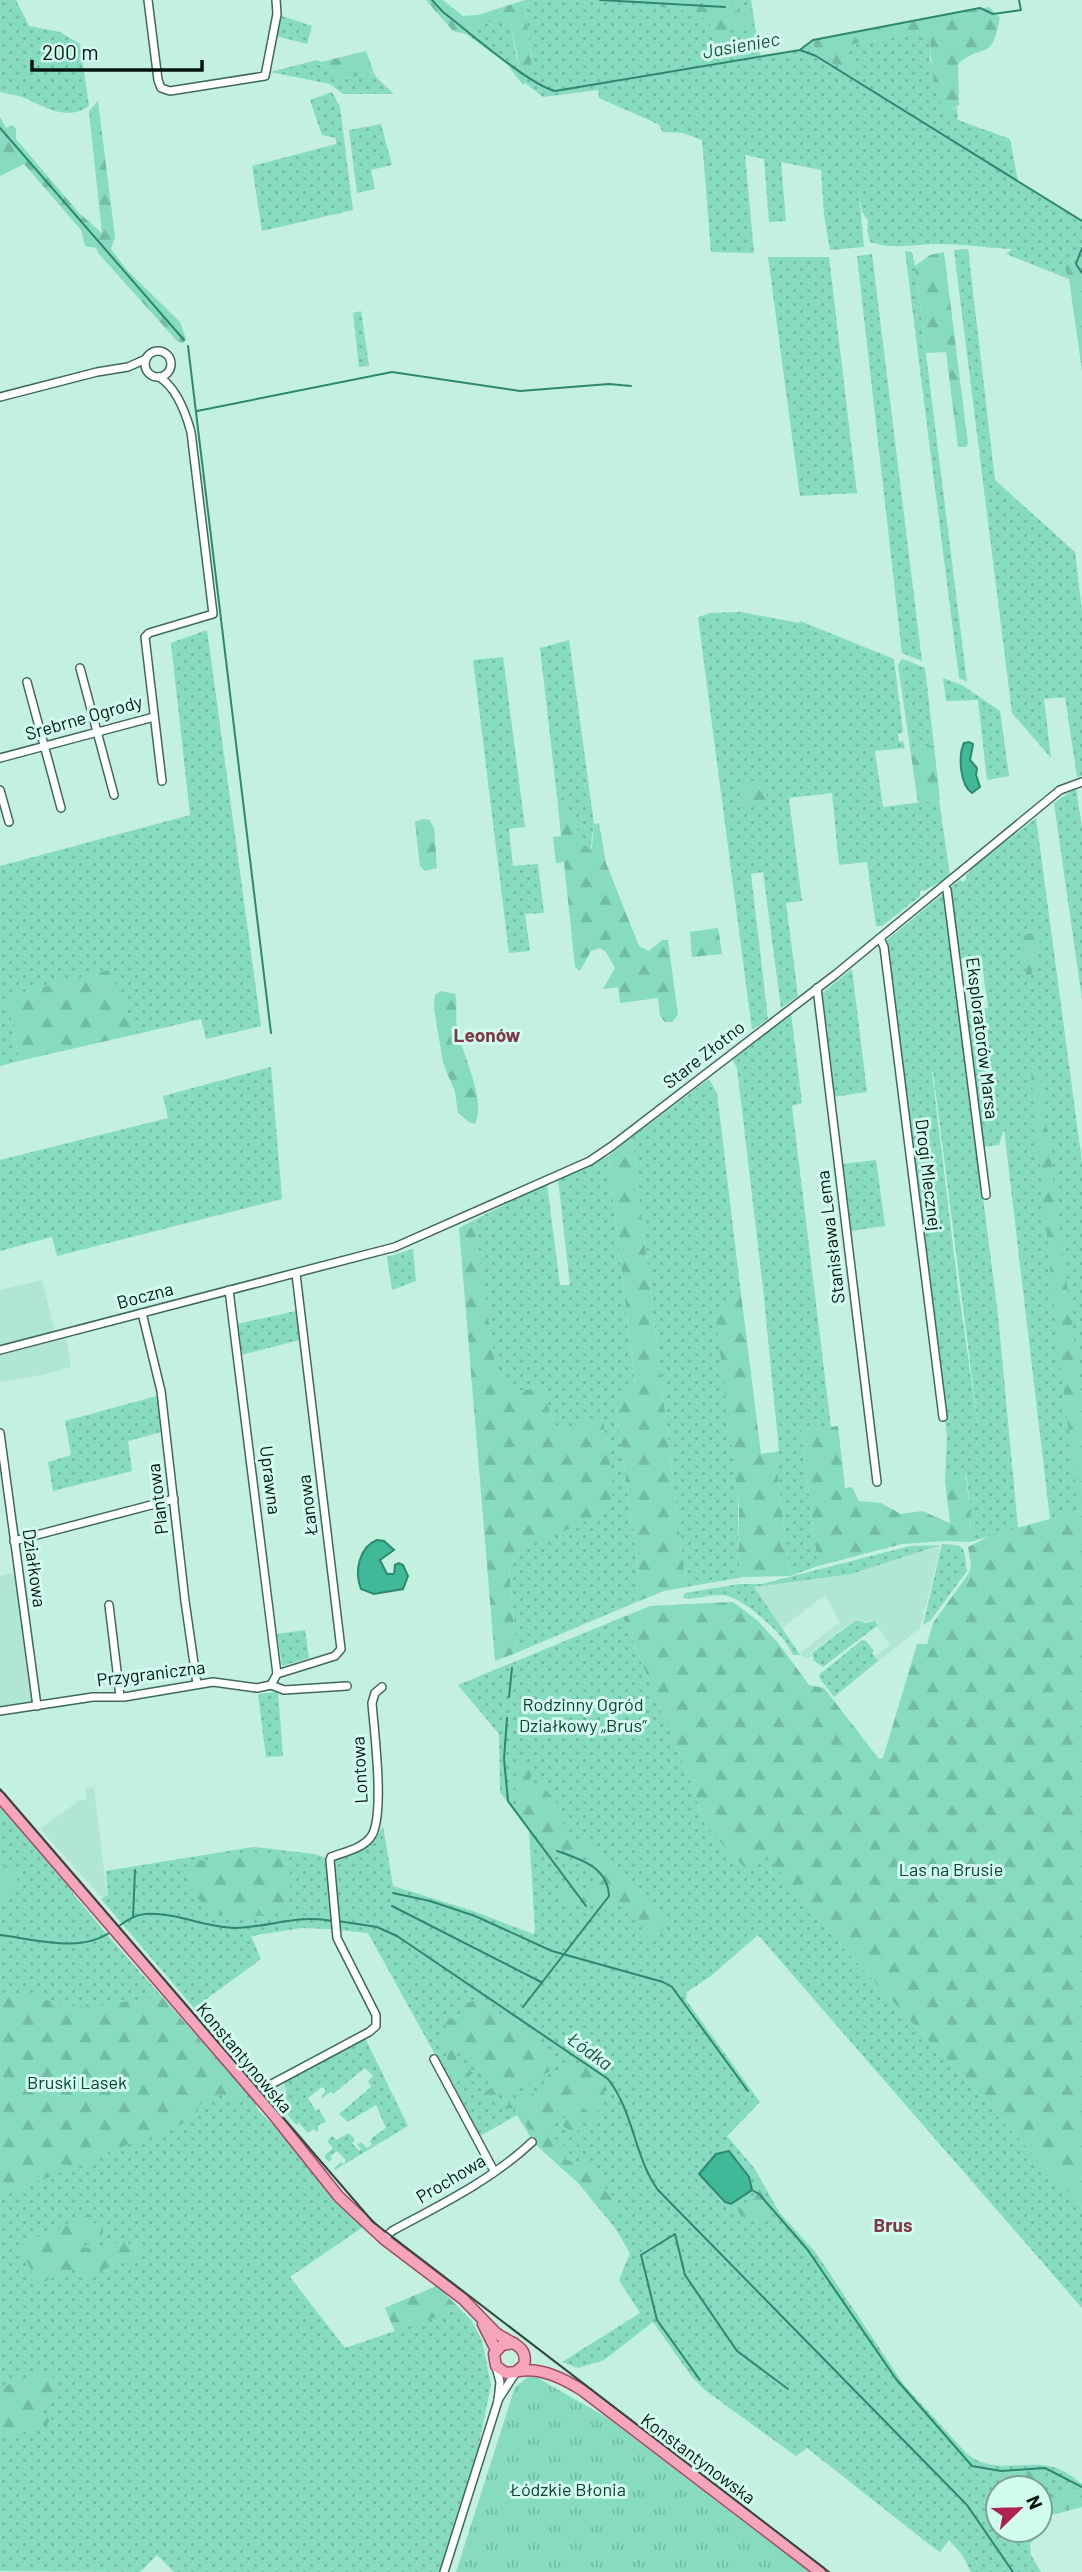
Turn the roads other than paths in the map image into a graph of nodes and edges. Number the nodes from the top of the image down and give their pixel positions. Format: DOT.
graph roads {
  1 [pos="148,0"];
  2 [pos="276,0"];
  3 [pos="146,359"];
  4 [pos="128,367"];
  5 [pos="147,370"];
  6 [pos="168,372"];
  7 [pos="159,377"];
  8 [pos="169,384"];
  9 [pos="0,397"];
  10 [pos="80,668"];
  11 [pos="27,681"];
  12 [pos="154,717"];
  13 [pos="97,732"];
  14 [pos="44,746"];
  15 [pos="0,758"];
  16 [pos="162,781"];
  17 [pos="1082,782"];
  18 [pos="0,790"];
  19 [pos="114,795"];
  20 [pos="61,808"];
  21 [pos="9,822"];
  22 [pos="944,886"];
  23 [pos="880,938"];
  24 [pos="817,988"];
  25 [pos="986,1195"];
  26 [pos="298,1273"];
  27 [pos="229,1290"];
  28 [pos="142,1313"];
  29 [pos="0,1350"];
  30 [pos="943,1417"];
  31 [pos="0,1433"];
  32 [pos="877,1482"];
  33 [pos="174,1499"];
  34 [pos="14,1541"];
  35 [pos="109,1605"];
  36 [pos="277,1674"];
  37 [pos="197,1684"];
  38 [pos="271,1685"];
  39 [pos="347,1686"];
  40 [pos="382,1687"];
  41 [pos="120,1696"];
  42 [pos="37,1706"];
  43 [pos="0,1711"];
  44 [pos="0,1797"];
  45 [pos="434,2059"];
  46 [pos="255,2093"];
  47 [pos="532,2142"];
  48 [pos="494,2171"];
  49 [pos="384,2239"];
  50 [pos="483,2320"];
  51 [pos="514,2343"];
  52 [pos="496,2350"];
  53 [pos="525,2357"];
  54 [pos="496,2366"];
  55 [pos="517,2372"];
  56 [pos="554,2375"];
  57 [pos="498,2401"];
  58 [pos="444,2572"];
  59 [pos="820,2572"];
  1 -- 2 [label="street"];
  3 -- 4 [label="street"];
  3 -- 5 [label="street"];
  3 -- 6 [label="street"];
  4 -- 5 [label="street"];
  4 -- 9 [label="street"];
  5 -- 7 [label="street"];
  6 -- 7 [label="street"];
  6 -- 8 [label="street"];
  7 -- 8 [label="street"];
  8 -- 12 [label="street, Srebrne Ogrody"];
  10 -- 13 [label="street"];
  11 -- 14 [label="street"];
  12 -- 13 [label="street, Srebrne Ogrody"];
  12 -- 16 [label="street"];
  13 -- 14 [label="street, Srebrne Ogrody"];
  13 -- 19 [label="street"];
  14 -- 15 [label="street, Srebrne Ogrody"];
  14 -- 20 [label="street"];
  17 -- 22 [label="street, Stare Złotno"];
  18 -- 21 [label="street"];
  22 -- 23 [label="street, Stare Złotno"];
  22 -- 25 [label="street, Eksploratorów Marsa"];
  23 -- 24 [label="street, Stare Złotno"];
  23 -- 30 [label="street, Drogi Mlecznej"];
  24 -- 26 [label="street, Stare Złotno"];
  24 -- 32 [label="street, Stanisława Lema"];
  26 -- 27 [label="street, Boczna"];
  26 -- 36 [label="street, Łanowa"];
  27 -- 28 [label="street, Boczna"];
  27 -- 36 [label="street, Uprawna"];
  28 -- 29 [label="street, Boczna"];
  28 -- 33 [label="street, Plantowa"];
  31 -- 34 [label="street, Działkowa"];
  33 -- 34 [label="street"];
  33 -- 37 [label="street, Plantowa"];
  34 -- 42 [label="street, Działkowa"];
  35 -- 41 [label="street"];
  36 -- 38 [label="street"];
  37 -- 38 [label="street, Przygraniczna"];
  37 -- 41 [label="street, Przygraniczna"];
  38 -- 39 [label="street, Przygraniczna"];
  40 -- 46 [label="street, Lontowa"];
  41 -- 42 [label="street, Przygraniczna"];
  42 -- 43 [label="street, Przygraniczna"];
  44 -- 46 [label="main road, Konstantynowska"];
  45 -- 48 [label="street"];
  46 -- 49 [label="main road, Konstantynowska"];
  47 -- 48 [label="street, Prochowa"];
  48 -- 49 [label="street, Prochowa"];
  49 -- 50 [label="main road, Konstantynowska"];
  50 -- 51 [label="main road, Konstantynowska"];
  50 -- 52 [label="main road, Konstantynowska"];
  51 -- 52 [label="main road"];
  51 -- 53 [label="main road"];
  52 -- 54 [label="main road"];
  53 -- 55 [label="main road"];
  53 -- 56 [label="main road, Konstantynowska"];
  54 -- 55 [label="main road"];
  54 -- 57 [label="street"];
  55 -- 56 [label="main road, Konstantynowska"];
  55 -- 57 [label="street"];
  56 -- 59 [label="main road, Konstantynowska"];
  57 -- 58 [label="street"];
}
